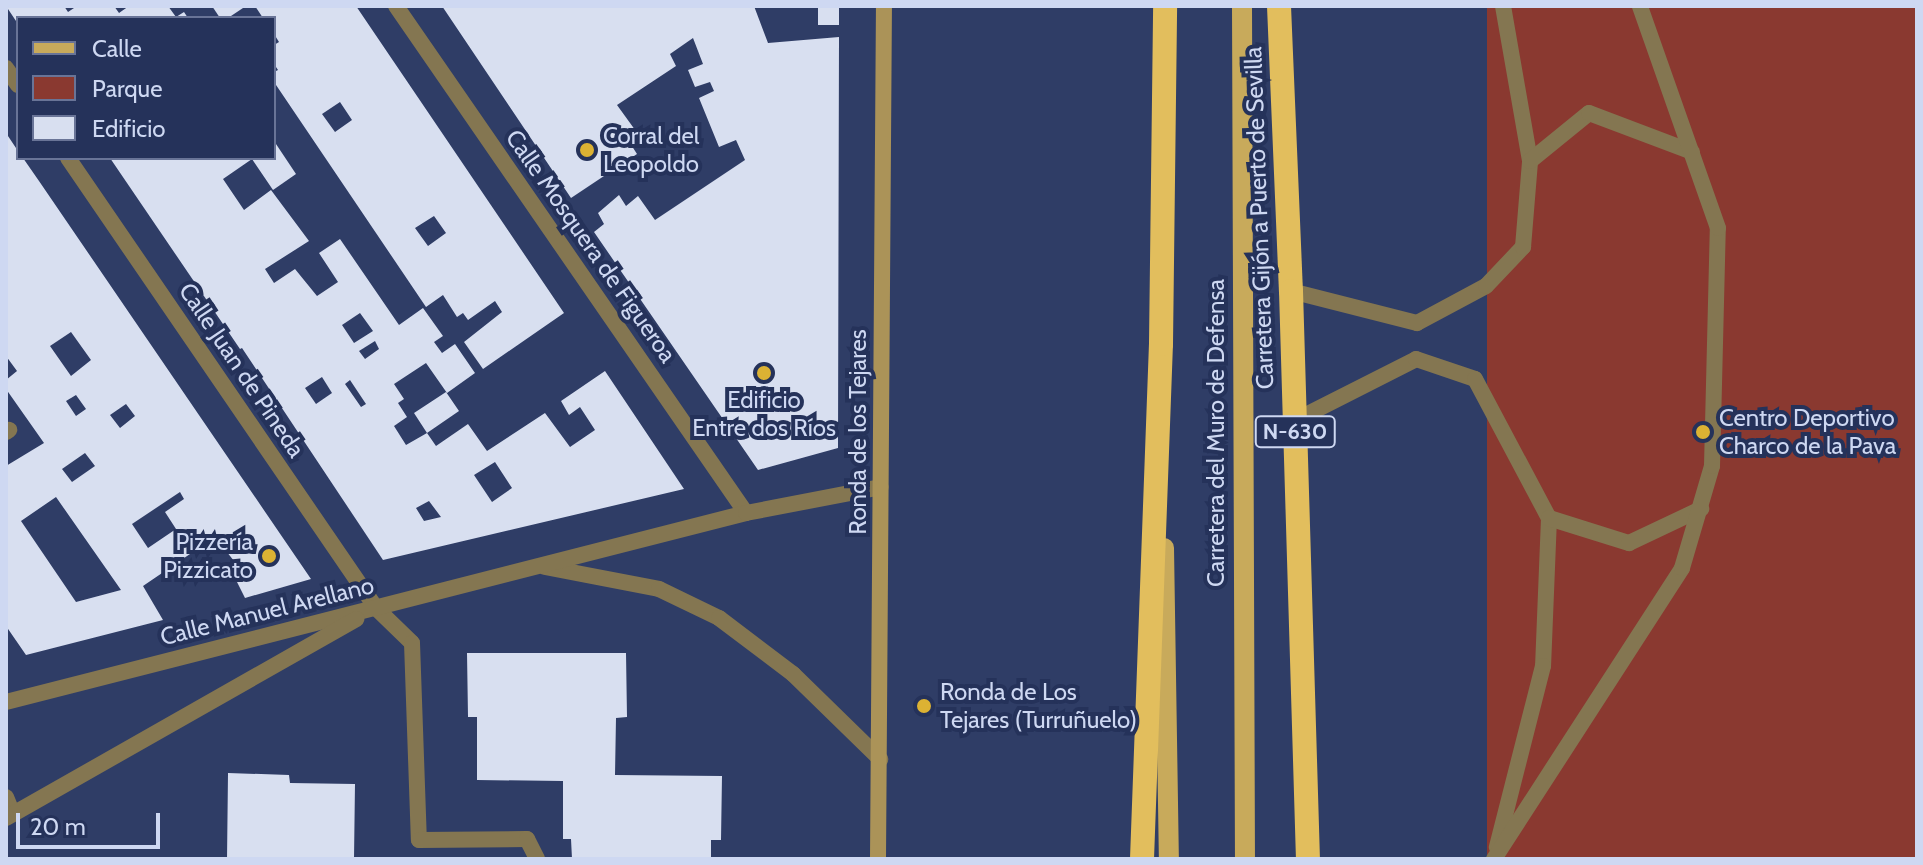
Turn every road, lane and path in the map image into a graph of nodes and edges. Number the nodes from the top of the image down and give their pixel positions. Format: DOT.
graph roads {
  1 [pos="396,6"];
  2 [pos="884,6"];
  3 [pos="1165,6"];
  4 [pos="1242,6"];
  5 [pos="1279,6"];
  6 [pos="1503,6"];
  7 [pos="1640,6"];
  8 [pos="1692,152"];
  9 [pos="69,160"];
  10 [pos="1530,161"];
  11 [pos="1291,291"];
  12 [pos="1161,344"];
  13 [pos="1294,421"];
  14 [pos="881,487"];
  15 [pos="1701,509"];
  16 [pos="746,513"];
  17 [pos="1549,518"];
  18 [pos="540,566"];
  19 [pos="376,608"];
  20 [pos="6,702"];
  21 [pos="880,759"];
  22 [pos="8,809"];
  23 [pos="537,859"];
  24 [pos="878,859"];
  25 [pos="1142,859"];
  26 [pos="1169,859"];
  27 [pos="1245,859"];
  28 [pos="1308,859"];
  29 [pos="1494,859"];
  1 -- 16 [label="street, Calle Mosquera de Figueroa"];
  2 -- 14 [label="street, Ronda de los Tejares"];
  3 -- 12 [label="highway"];
  4 -- 27 [label="main road, Carretera del Muro de Defensa"];
  5 -- 11 [label="highway, Carretera Gijón a Puerto de Sevilla / N-630"];
  6 -- 10 [label="street"];
  7 -- 8 [label="street"];
  8 -- 10 [label="street"];
  8 -- 15 [label="street"];
  9 -- 19 [label="street, Calle Juan de Pineda"];
  10 -- 11 [label="street"];
  11 -- 13 [label="highway, Carretera Gijón a Puerto de Sevilla / N-630"];
  12 -- 25 [label="highway"];
  12 -- 26 [label="main road"];
  13 -- 17 [label="street"];
  13 -- 28 [label="highway, Carretera Gijón a Puerto de Sevilla / N-630"];
  14 -- 16 [label="street, Calle Manuel Arellano"];
  14 -- 21 [label="street, Ronda de los Tejares"];
  15 -- 17 [label="street"];
  15 -- 29 [label="street"];
  16 -- 18 [label="street, Calle Manuel Arellano"];
  17 -- 29 [label="street"];
  18 -- 19 [label="street, Calle Manuel Arellano"];
  18 -- 21 [label="street, Calle Manuel Arellano"];
  19 -- 20 [label="street, Calle Manuel Arellano"];
  19 -- 22 [label="street"];
  19 -- 23 [label="street, Calle Juan de Pineda"];
  21 -- 24 [label="street, Ronda de los Tejares"];
}
